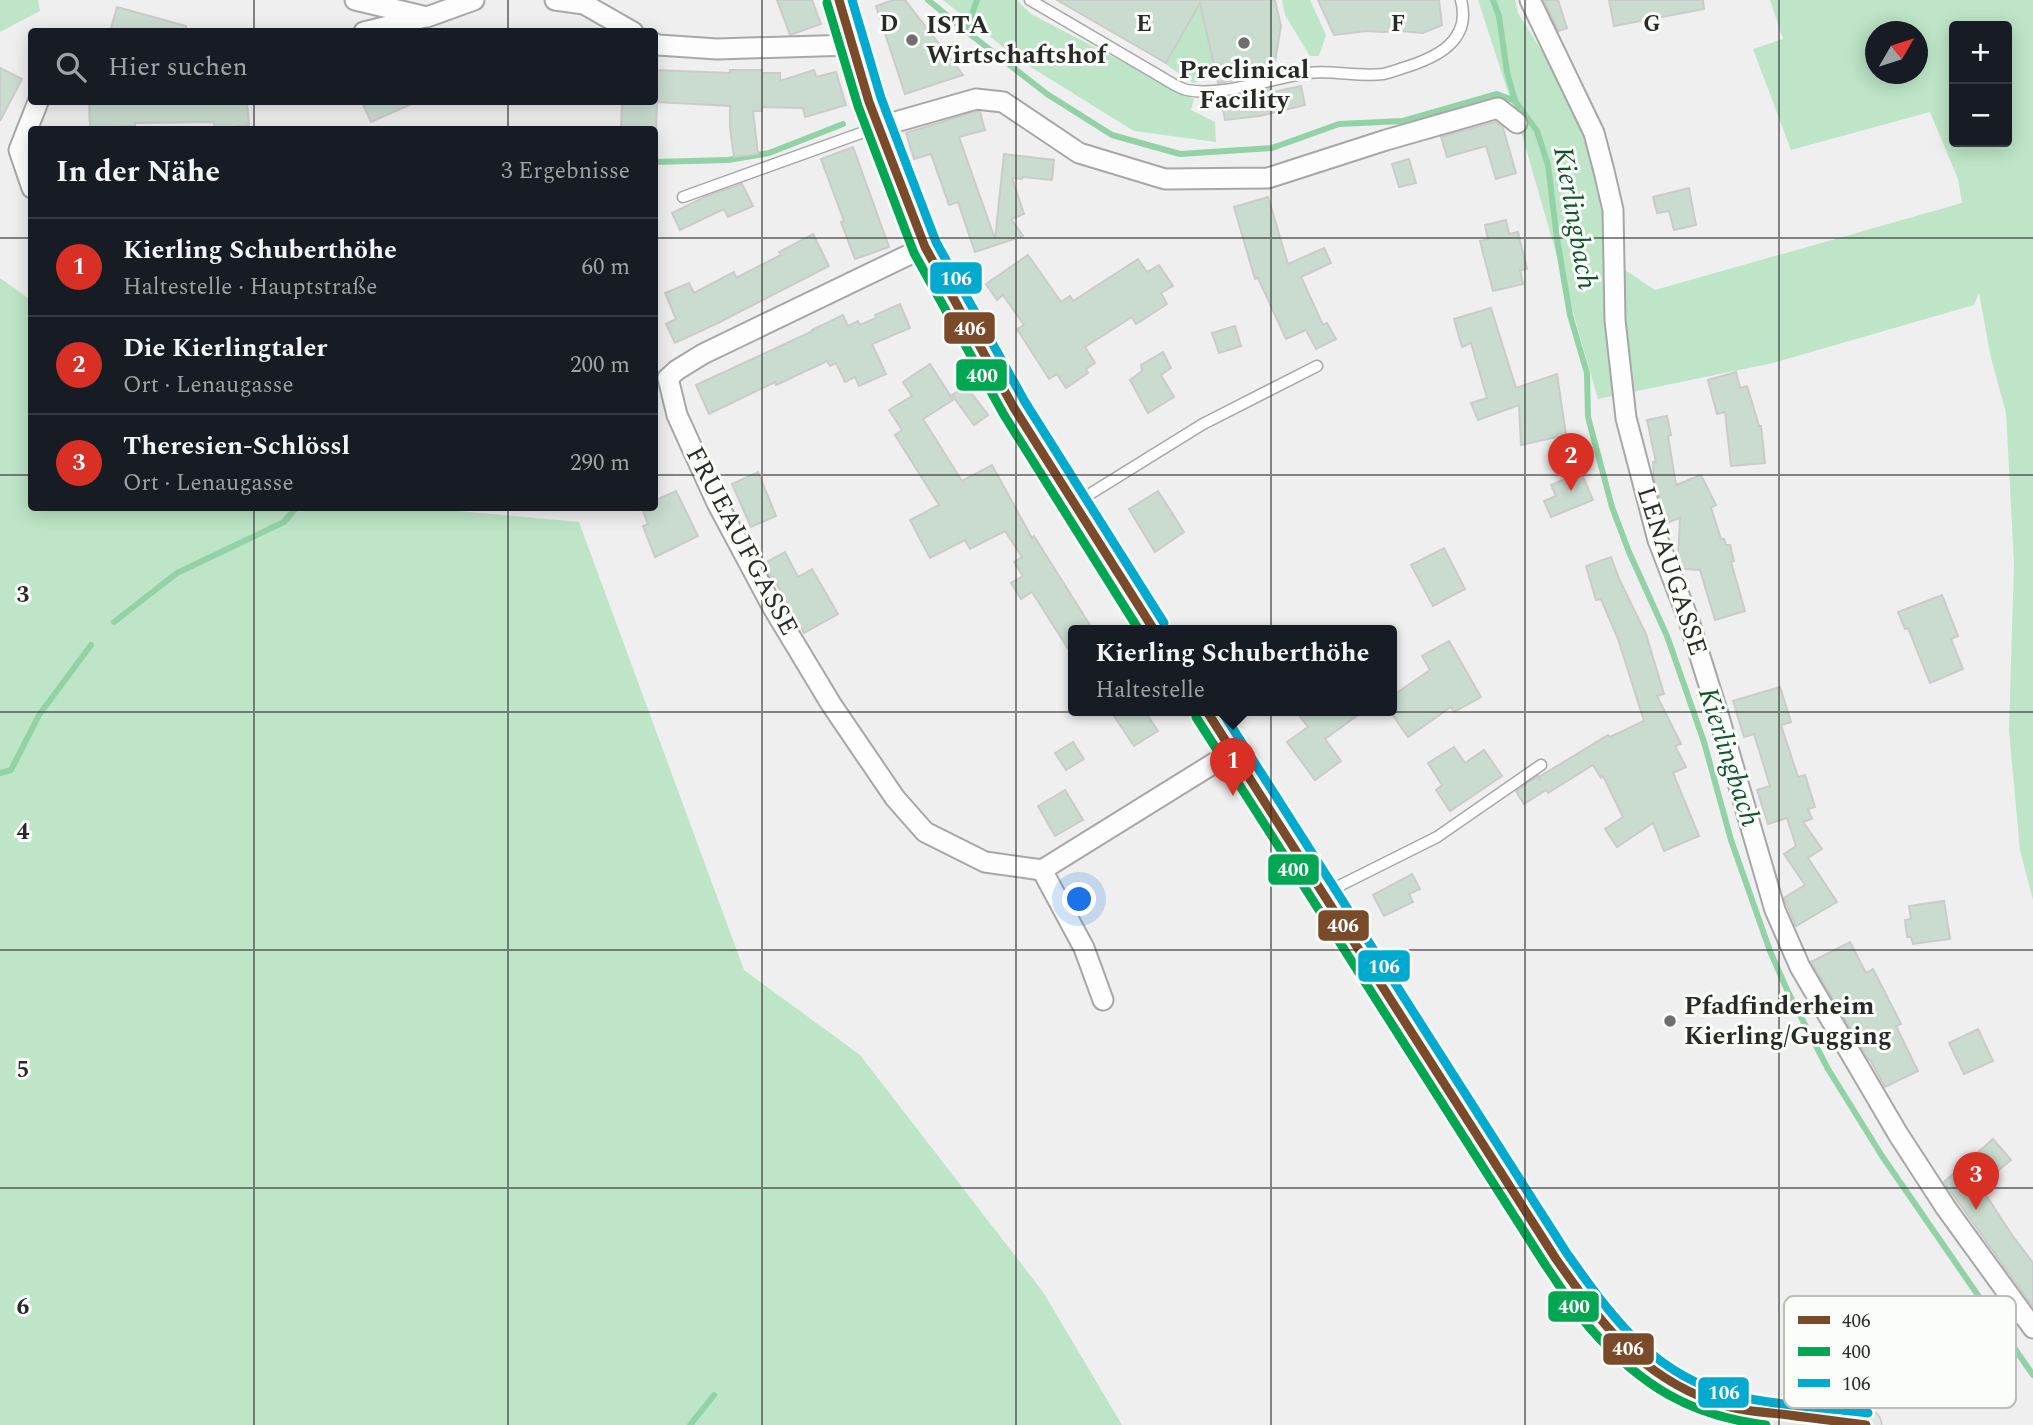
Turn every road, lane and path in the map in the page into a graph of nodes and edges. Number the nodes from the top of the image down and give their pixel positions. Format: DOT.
graph roads {
  1 [pos="355,0"];
  2 [pos="474,0"];
  3 [pos="555,0"];
  4 [pos="839,0"];
  5 [pos="1030,0"];
  6 [pos="1461,0"];
  7 [pos="1530,0"];
  8 [pos="427,17"];
  9 [pos="381,28"];
  10 [pos="626,28"];
  11 [pos="658,45"];
  12 [pos="852,45"];
  13 [pos="37,105"];
  14 [pos="1517,123"];
  15 [pos="28,126"];
  16 [pos="28,127"];
  17 [pos="878,127"];
  18 [pos="28,176"];
  19 [pos="683,197"];
  20 [pos="925,247"];
  21 [pos="1317,366"];
  22 [pos="661,373"];
  23 [pos="1075,504"];
  24 [pos="1151,625"];
  25 [pos="1210,716"];
  26 [pos="1232,752"];
  27 [pos="1541,765"];
  28 [pos="1042,870"];
  29 [pos="1323,894"];
  30 [pos="1103,1000"];
  31 [pos="2010,1296"];
  32 [pos="2016,1305"];
  33 [pos="2033,1328"];
  34 [pos="1749,1418"];
  35 [pos="1866,1425"];
  1 -- 8 [label="street"];
  2 -- 8 [label="street"];
  3 -- 10 [label="street"];
  4 -- 12 [label="main road"];
  5 -- 6 [label="lane"];
  7 -- 31 [label="street, LENAUGASSE"];
  8 -- 9 [label="street"];
  11 -- 12 [label="street"];
  12 -- 17 [label="main road"];
  13 -- 15 [label="street"];
  14 -- 17 [label="street"];
  16 -- 18 [label="street"];
  17 -- 19 [label="lane"];
  17 -- 20 [label="main road"];
  20 -- 22 [label="street, FRUEAUFGASSE"];
  20 -- 23 [label="main road"];
  21 -- 23 [label="lane"];
  22 -- 28 [label="street, FRUEAUFGASSE"];
  23 -- 24 [label="main road"];
  25 -- 26 [label="main road"];
  26 -- 28 [label="street"];
  26 -- 29 [label="main road"];
  27 -- 29 [label="lane"];
  28 -- 30 [label="street"];
  29 -- 34 [label="main road"];
  32 -- 33 [label="street, LENAUGASSE"];
  34 -- 35 [label="main road"];
}
